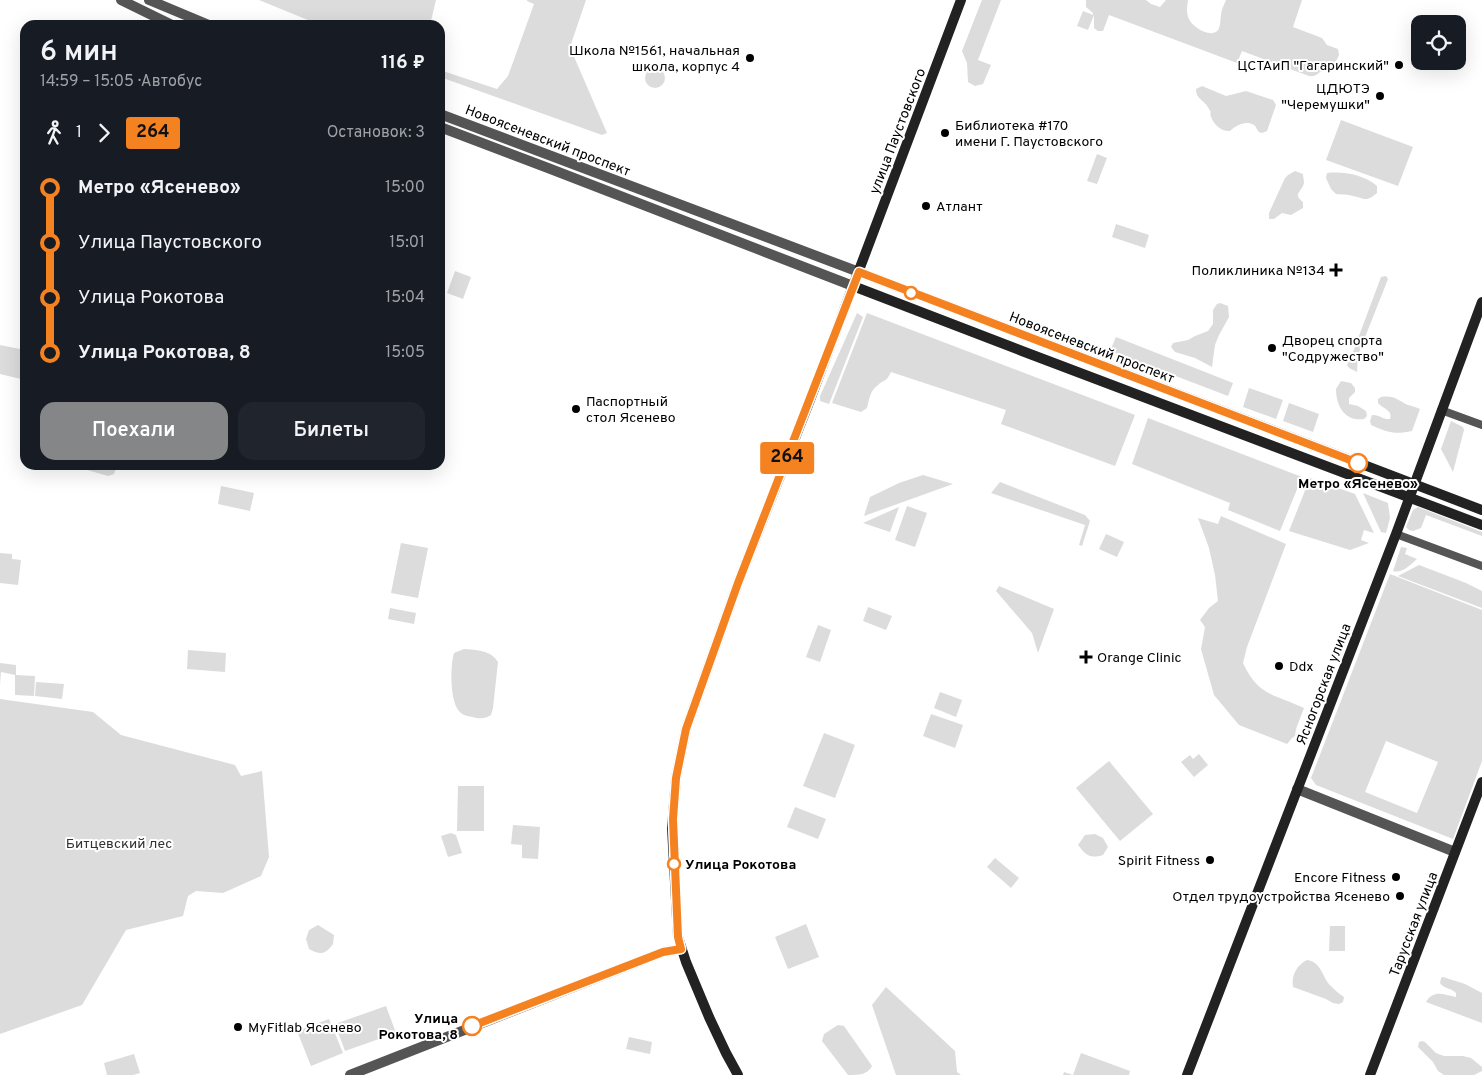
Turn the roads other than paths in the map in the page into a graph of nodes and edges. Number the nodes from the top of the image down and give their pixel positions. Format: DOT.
graph roads {
  1 [pos="121,0"];
  2 [pos="149,0"];
  3 [pos="962,0"];
  4 [pos="162,20"];
  5 [pos="197,20"];
  6 [pos="445,116"];
  7 [pos="445,130"];
  8 [pos="647,192"];
  9 [pos="642,204"];
  10 [pos="692,210"];
  11 [pos="687,222"];
  12 [pos="859,272"];
  13 [pos="853,286"];
  14 [pos="1482,302"];
  15 [pos="1441,410"];
  16 [pos="1482,425"];
  17 [pos="1415,484"];
  18 [pos="1410,497"];
  19 [pos="1482,510"];
  20 [pos="1482,525"];
  21 [pos="1396,534"];
  22 [pos="1482,566"];
  23 [pos="1482,782"];
  24 [pos="1297,789"];
  25 [pos="1456,852"];
  26 [pos="681,949"];
  27 [pos="350,1075"];
  28 [pos="738,1075"];
  29 [pos="1187,1075"];
  30 [pos="1370,1075"];
  1 -- 4 [label="street"];
  2 -- 5 [label="street"];
  3 -- 12 [label="main road, улица Паустовского"];
  6 -- 8 [label="street, Новоясеневский проспект"];
  7 -- 9 [label="street, Новоясеневский проспект"];
  8 -- 9 [label="street"];
  8 -- 10 [label="street, Новоясеневский проспект"];
  9 -- 11 [label="street, Новоясеневский проспект"];
  10 -- 11 [label="street"];
  10 -- 12 [label="street, Новоясеневский проспект"];
  11 -- 13 [label="street, Новоясеневский проспект"];
  12 -- 13 [label="main road, улица Паустовского"];
  12 -- 17 [label="main road, Новоясеневский проспект"];
  13 -- 18 [label="main road, Новоясеневский проспект"];
  13 -- 26 [label="main road, улица Паустовского"];
  14 -- 15 [label="main road, Ясногорская улица"];
  15 -- 16 [label="street"];
  15 -- 17 [label="main road, Ясногорская улица"];
  17 -- 18 [label="main road, Ясногорская улица"];
  17 -- 19 [label="main road, Новоясеневский проспект"];
  18 -- 20 [label="main road, Новоясеневский проспект"];
  18 -- 21 [label="main road, Ясногорская улица"];
  21 -- 22 [label="street"];
  21 -- 24 [label="main road, Ясногорская улица"];
  23 -- 25 [label="main road, Тарусская улица"];
  24 -- 25 [label="street"];
  24 -- 29 [label="main road, Ясногорская улица"];
  25 -- 30 [label="main road, Тарусская улица"];
  26 -- 27 [label="street"];
  26 -- 28 [label="main road, улица Паустовского"];
}
